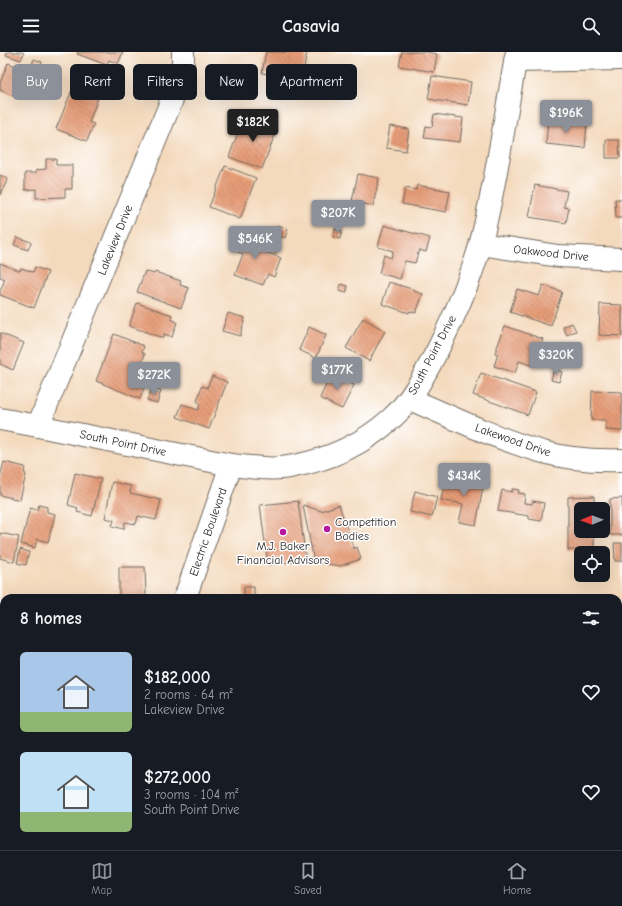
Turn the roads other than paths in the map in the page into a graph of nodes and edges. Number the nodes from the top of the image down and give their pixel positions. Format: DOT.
graph roads {
  1 [pos="183,52"];
  2 [pos="516,56"];
  3 [pos="622,59"];
  4 [pos="481,244"];
  5 [pos="622,259"];
  6 [pos="410,399"];
  7 [pos="0,419"];
  8 [pos="38,426"];
  9 [pos="622,460"];
  10 [pos="231,465"];
  11 [pos="186,594"];
  1 -- 8 [label="street, Lakeview Drive"];
  2 -- 3 [label="street"];
  2 -- 4 [label="street, South Point Drive"];
  4 -- 5 [label="street, Oakwood Drive"];
  4 -- 6 [label="street, South Point Drive"];
  6 -- 9 [label="street, Lakewood Drive"];
  6 -- 10 [label="street, South Point Drive"];
  7 -- 8 [label="street, South Point Drive"];
  8 -- 10 [label="street, South Point Drive"];
  10 -- 11 [label="street, Electric Boulevard"];
}
